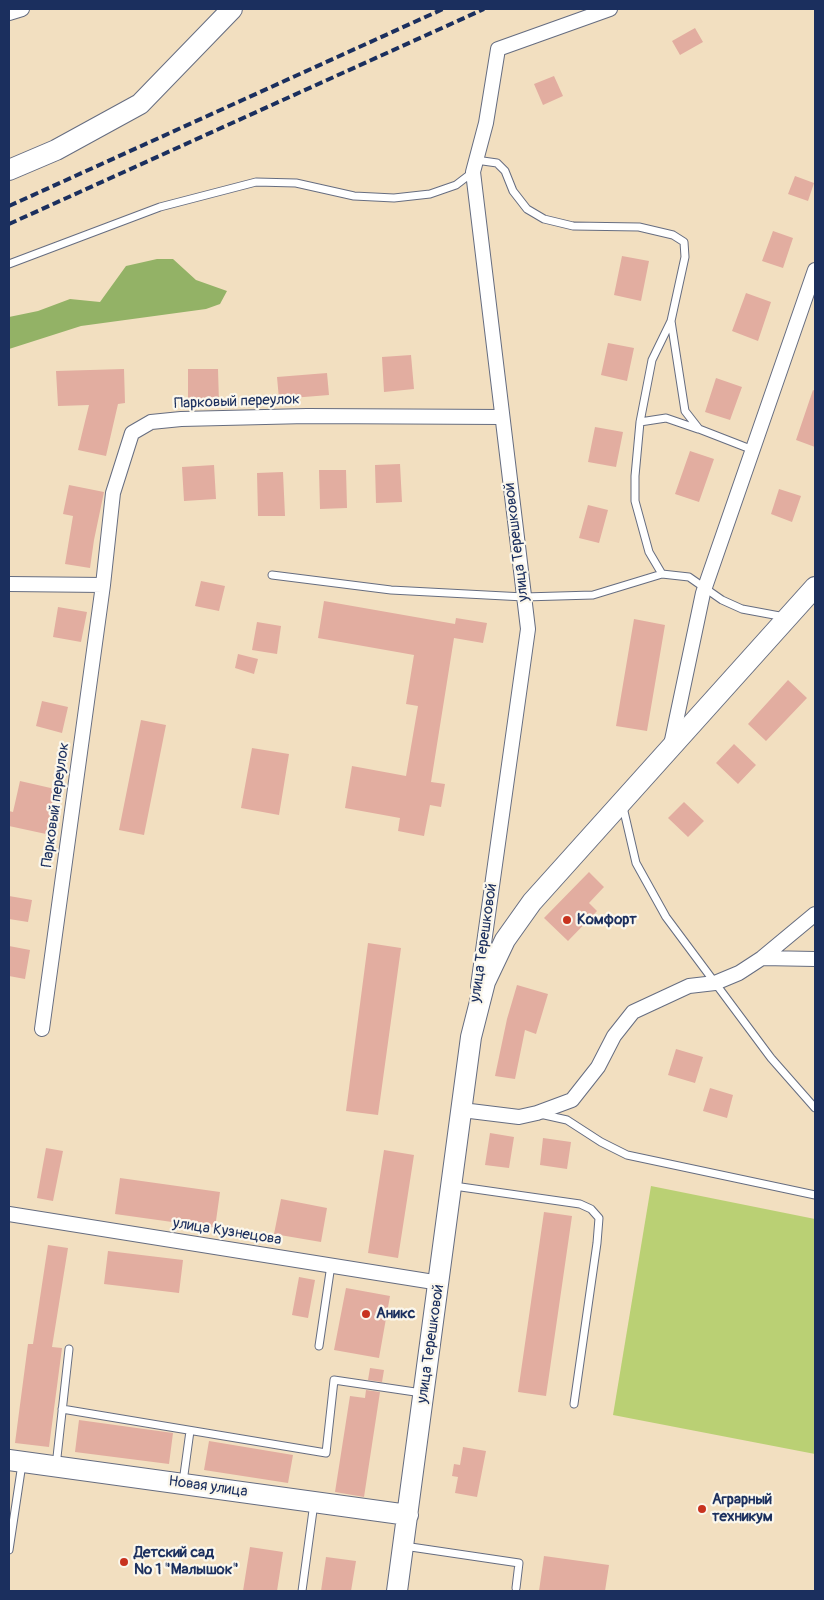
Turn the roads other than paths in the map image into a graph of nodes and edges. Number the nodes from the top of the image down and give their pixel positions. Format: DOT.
graph roads {
  1 [pos="22,9"];
  2 [pos="232,9"];
  3 [pos="610,9"];
  4 [pos="9,13"];
  5 [pos="474,166"];
  6 [pos="9,170"];
  7 [pos="9,264"];
  8 [pos="815,270"];
  9 [pos="672,321"];
  10 [pos="502,417"];
  11 [pos="640,422"];
  12 [pos="699,429"];
  13 [pos="753,450"];
  14 [pos="662,574"];
  15 [pos="272,576"];
  16 [pos="9,584"];
  17 [pos="103,585"];
  18 [pos="705,586"];
  19 [pos="815,587"];
  20 [pos="524,596"];
  21 [pos="788,617"];
  22 [pos="671,748"];
  23 [pos="622,802"];
  24 [pos="815,914"];
  25 [pos="762,958"];
  26 [pos="815,959"];
  27 [pos="715,983"];
  28 [pos="42,1030"];
  29 [pos="471,1037"];
  30 [pos="815,1108"];
  31 [pos="462,1110"];
  32 [pos="537,1113"];
  33 [pos="452,1186"];
  34 [pos="815,1195"];
  35 [pos="9,1214"];
  36 [pos="331,1265"];
  37 [pos="440,1283"];
  38 [pos="319,1346"];
  39 [pos="69,1349"];
  40 [pos="425,1393"];
  41 [pos="574,1404"];
  42 [pos="62,1409"];
  43 [pos="190,1431"];
  44 [pos="16,1460"];
  45 [pos="56,1466"];
  46 [pos="183,1484"];
  47 [pos="314,1502"];
  48 [pos="408,1515"];
  49 [pos="404,1546"];
  50 [pos="9,1550"];
  51 [pos="516,1588"];
  52 [pos="302,1591"];
  53 [pos="397,1591"];
  1 -- 4 [label="street"];
  2 -- 6 [label="main road"];
  3 -- 5 [label="street, улица Терешковой"];
  5 -- 7 [label="lane"];
  5 -- 9 [label="lane"];
  5 -- 10 [label="street, улица Терешковой"];
  8 -- 13 [label="street"];
  9 -- 11 [label="lane"];
  9 -- 12 [label="lane"];
  10 -- 17 [label="street, Парковый переулок"];
  10 -- 20 [label="street, улица Терешковой"];
  11 -- 12 [label="lane"];
  11 -- 14 [label="lane"];
  12 -- 13 [label="lane"];
  13 -- 18 [label="street"];
  14 -- 18 [label="lane"];
  14 -- 20 [label="lane"];
  15 -- 20 [label="lane"];
  16 -- 17 [label="street"];
  17 -- 28 [label="street, Парковый переулок"];
  18 -- 21 [label="lane"];
  18 -- 22 [label="street"];
  19 -- 21 [label="main road, улица Терешковой"];
  20 -- 29 [label="street, улица Терешковой"];
  21 -- 22 [label="main road, улица Терешковой"];
  22 -- 23 [label="main road, улица Терешковой"];
  23 -- 27 [label="lane"];
  23 -- 29 [label="main road, улица Терешковой"];
  24 -- 25 [label="street"];
  25 -- 26 [label="street"];
  25 -- 27 [label="street"];
  27 -- 30 [label="lane"];
  27 -- 32 [label="street"];
  29 -- 31 [label="main road, улица Терешковой"];
  31 -- 32 [label="street"];
  31 -- 33 [label="main road, улица Терешковой"];
  32 -- 34 [label="lane"];
  33 -- 37 [label="main road, улица Терешковой"];
  33 -- 41 [label="lane"];
  35 -- 36 [label="street, улица Кузнецова"];
  36 -- 37 [label="street, улица Кузнецова"];
  36 -- 38 [label="lane"];
  37 -- 40 [label="main road, улица Терешковой"];
  39 -- 42 [label="lane"];
  40 -- 43 [label="lane"];
  40 -- 48 [label="main road, улица Терешковой"];
  42 -- 43 [label="lane"];
  42 -- 45 [label="lane"];
  43 -- 46 [label="lane"];
  44 -- 45 [label="main road, Новая улица"];
  44 -- 50 [label="lane"];
  45 -- 46 [label="main road, Новая улица"];
  46 -- 47 [label="main road, Новая улица"];
  47 -- 48 [label="main road, Новая улица"];
  47 -- 52 [label="lane"];
  48 -- 49 [label="main road, улица Терешковой"];
  49 -- 51 [label="lane"];
  49 -- 53 [label="main road, улица Терешковой"];
}
